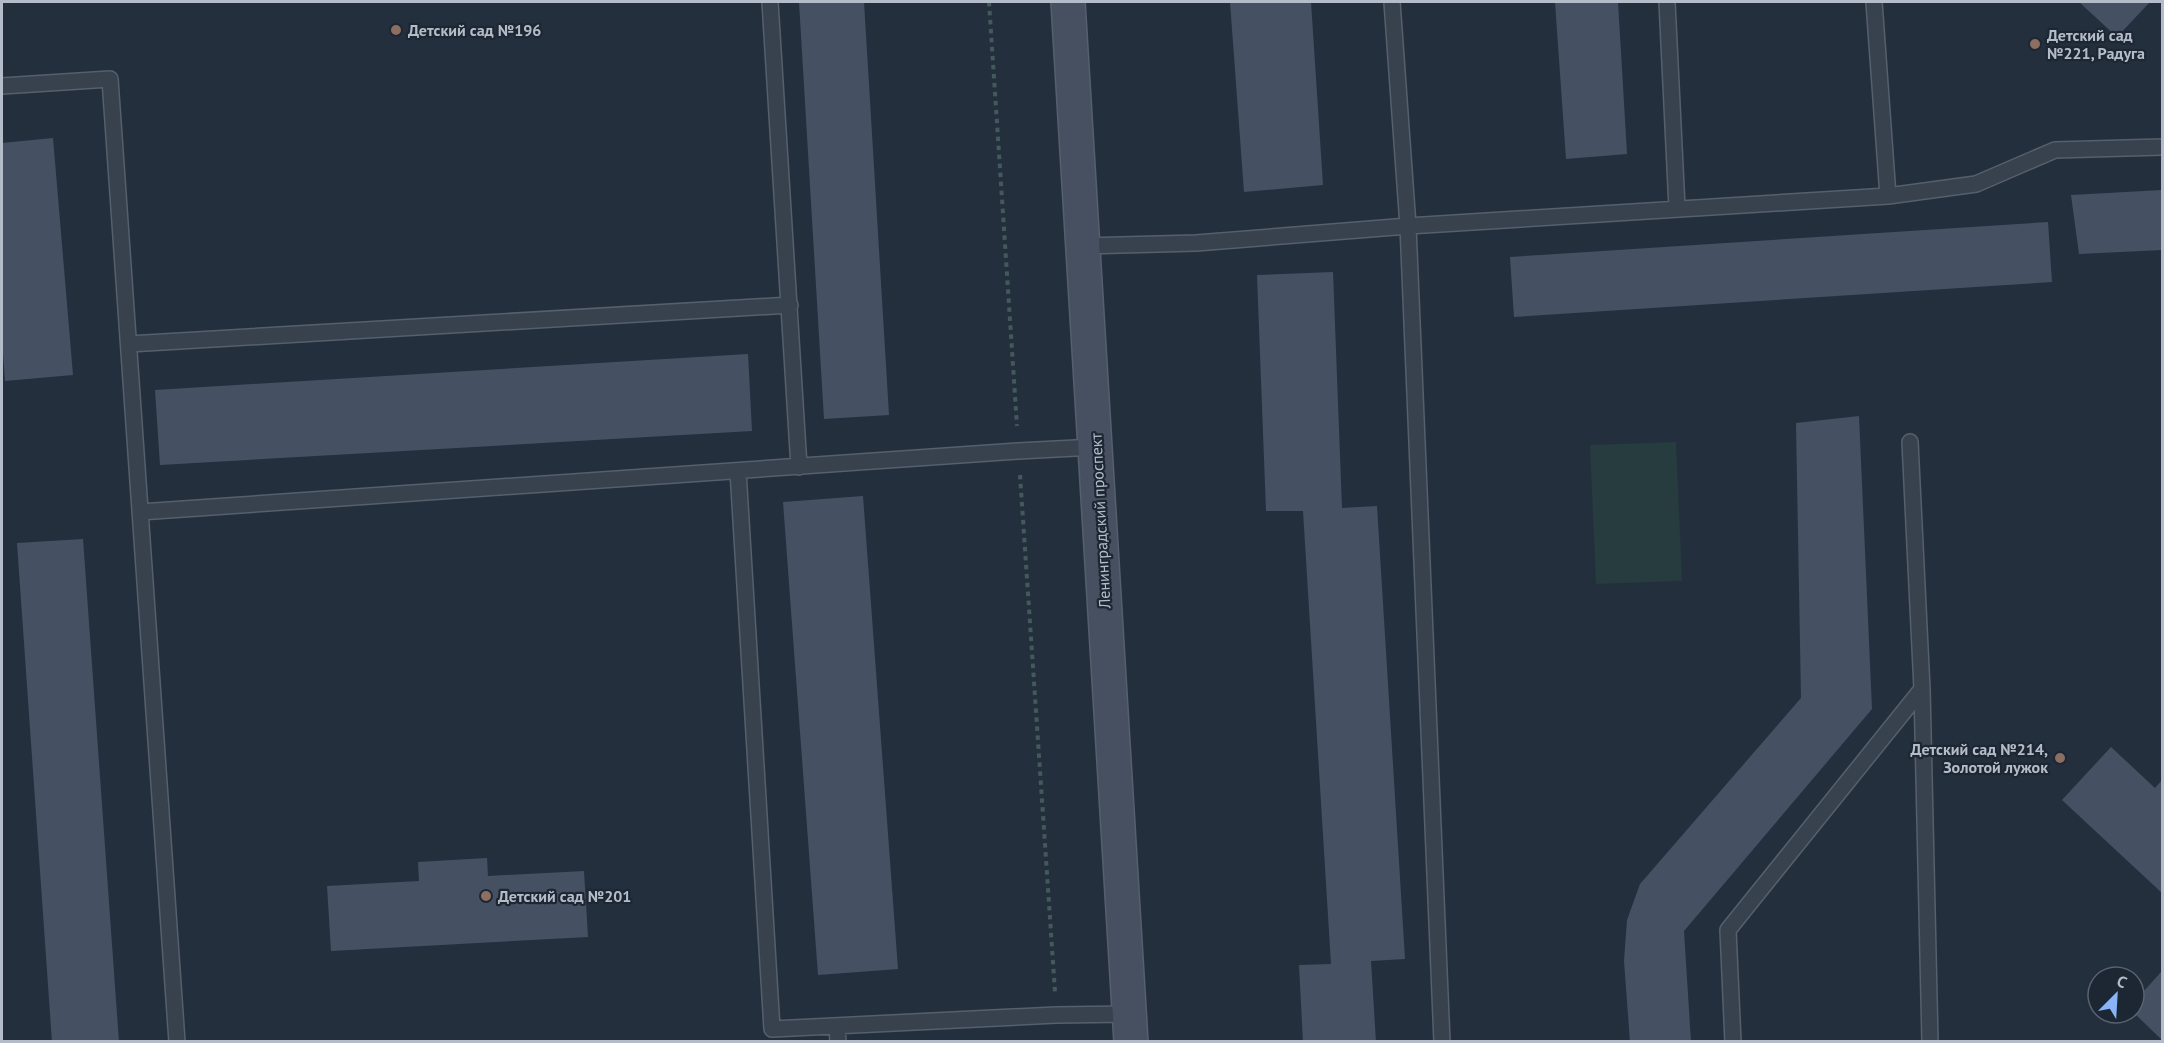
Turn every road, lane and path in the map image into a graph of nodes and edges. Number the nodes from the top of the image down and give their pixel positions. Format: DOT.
graph roads {
  1 [pos="770,2"];
  2 [pos="989,2"];
  3 [pos="1068,2"];
  4 [pos="1392,2"];
  5 [pos="1667,2"];
  6 [pos="1874,2"];
  7 [pos="2,86"];
  8 [pos="2163,147"];
  9 [pos="1888,196"];
  10 [pos="1677,208"];
  11 [pos="1408,226"];
  12 [pos="1083,246"];
  13 [pos="790,305"];
  14 [pos="129,344"];
  15 [pos="1910,442"];
  16 [pos="1095,447"];
  17 [pos="1018,451"];
  18 [pos="799,467"];
  19 [pos="738,471"];
  20 [pos="140,512"];
  21 [pos="1922,689"];
  22 [pos="1056,1015"];
  23 [pos="1130,1028"];
  24 [pos="838,1034"];
  25 [pos="177,1041"];
  26 [pos="1442,1041"];
  27 [pos="1733,1041"];
  28 [pos="1930,1041"];
  1 -- 13 [label="lane"];
  2 -- 17 [label="path"];
  3 -- 12 [label="main road, Ленинградский проспект"];
  4 -- 11 [label="lane"];
  5 -- 10 [label="lane"];
  6 -- 9 [label="lane"];
  7 -- 14 [label="lane"];
  8 -- 9 [label="lane"];
  9 -- 10 [label="lane"];
  10 -- 11 [label="lane"];
  11 -- 12 [label="lane"];
  11 -- 26 [label="lane"];
  12 -- 16 [label="main road, Ленинградский проспект"];
  13 -- 14 [label="lane"];
  13 -- 18 [label="lane"];
  14 -- 20 [label="lane"];
  15 -- 21 [label="lane"];
  16 -- 17 [label="lane"];
  16 -- 23 [label="main road, Ленинградский проспект"];
  17 -- 18 [label="lane"];
  17 -- 22 [label="path"];
  18 -- 19 [label="lane"];
  19 -- 20 [label="lane"];
  19 -- 24 [label="lane"];
  20 -- 25 [label="lane"];
  21 -- 27 [label="lane"];
  21 -- 28 [label="lane"];
  22 -- 23 [label="lane"];
  22 -- 24 [label="lane"];
}
